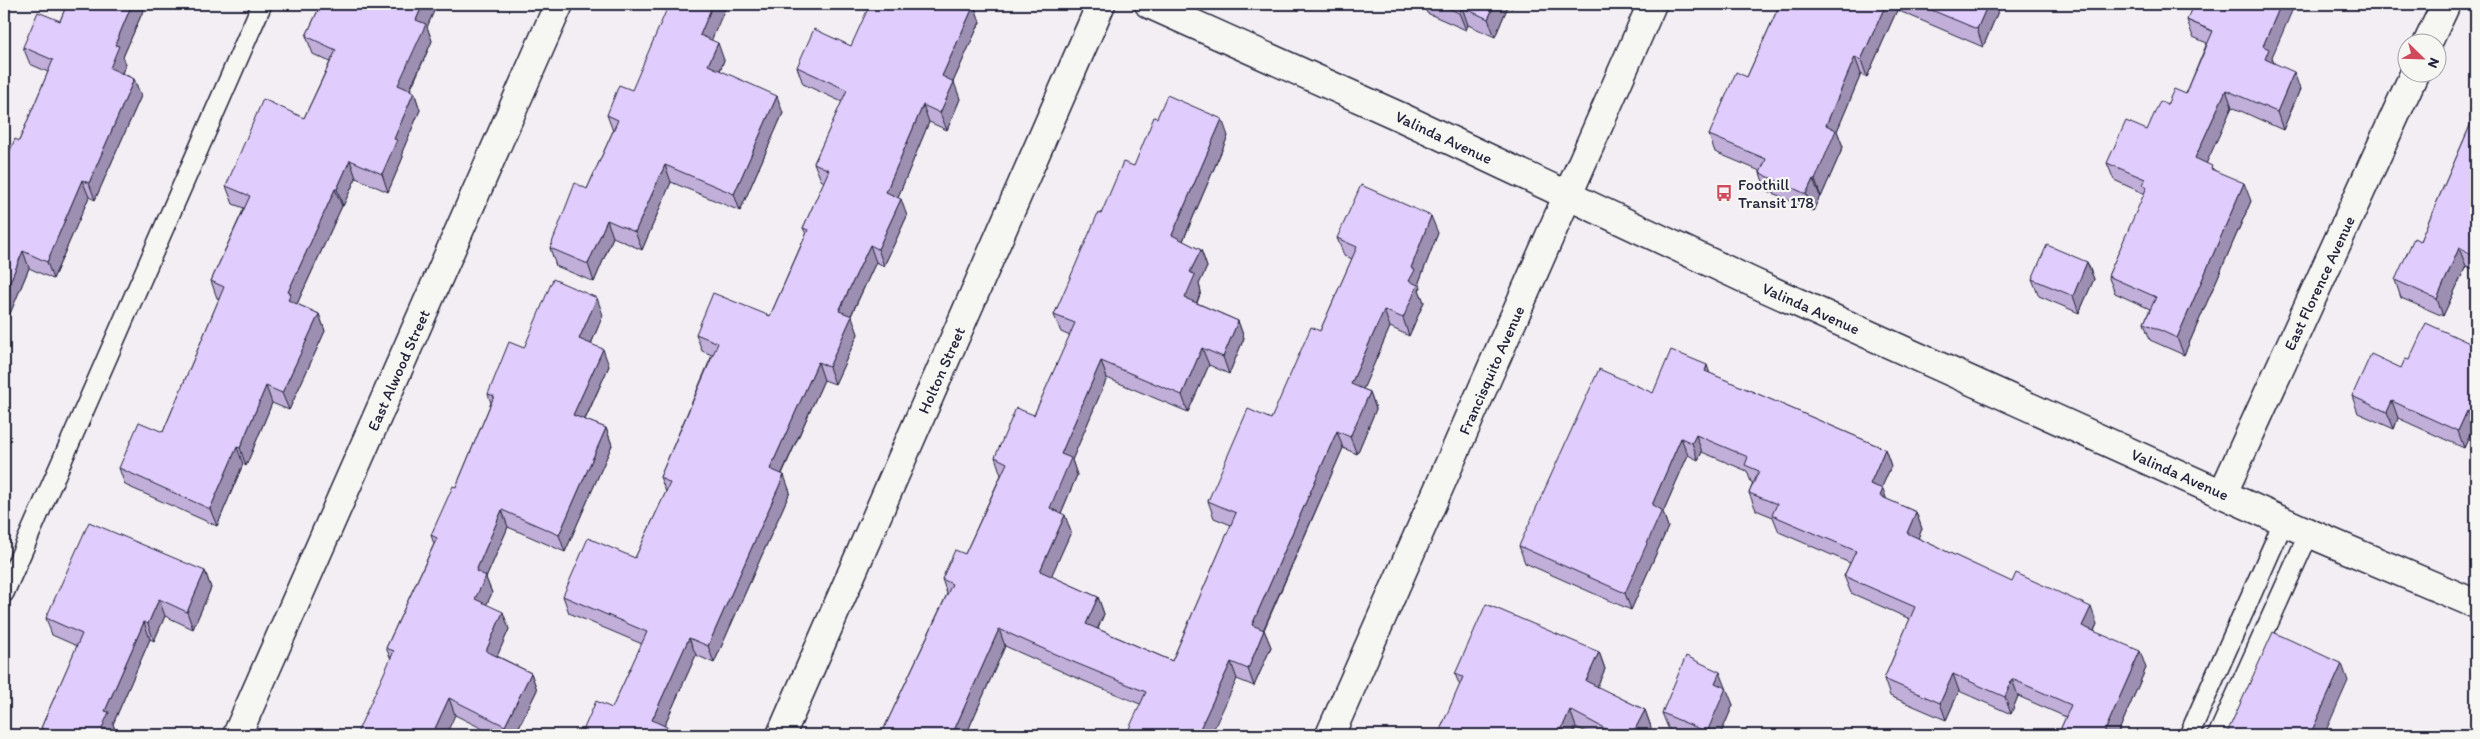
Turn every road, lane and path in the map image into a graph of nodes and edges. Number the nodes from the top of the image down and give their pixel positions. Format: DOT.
graph roads {
  1 [pos="262,4"];
  2 [pos="559,4"];
  3 [pos="1101,4"];
  4 [pos="1149,4"];
  5 [pos="1652,4"];
  6 [pos="2446,4"];
  7 [pos="2433,32"];
  8 [pos="2410,82"];
  9 [pos="1568,194"];
  10 [pos="2223,493"];
  11 [pos="2284,521"];
  12 [pos="2309,533"];
  13 [pos="4,593"];
  14 [pos="2476,604"];
  15 [pos="237,735"];
  16 [pos="781,735"];
  17 [pos="1330,735"];
  18 [pos="2189,735"];
  19 [pos="2218,735"];
  1 -- 13 [label="lane"];
  2 -- 15 [label="street, East Alwood Street"];
  3 -- 16 [label="street, Holton Street"];
  4 -- 9 [label="street, Valinda Avenue"];
  5 -- 9 [label="street, Francisquito Avenue"];
  6 -- 7 [label="street"];
  8 -- 10 [label="street, East Florence Avenue"];
  9 -- 10 [label="street, Valinda Avenue"];
  9 -- 17 [label="street, Francisquito Avenue"];
  10 -- 11 [label="street, Valinda Avenue"];
  11 -- 12 [label="street, Valinda Avenue"];
  11 -- 18 [label="lane"];
  12 -- 14 [label="street, Valinda Avenue"];
  12 -- 19 [label="lane"];
}
